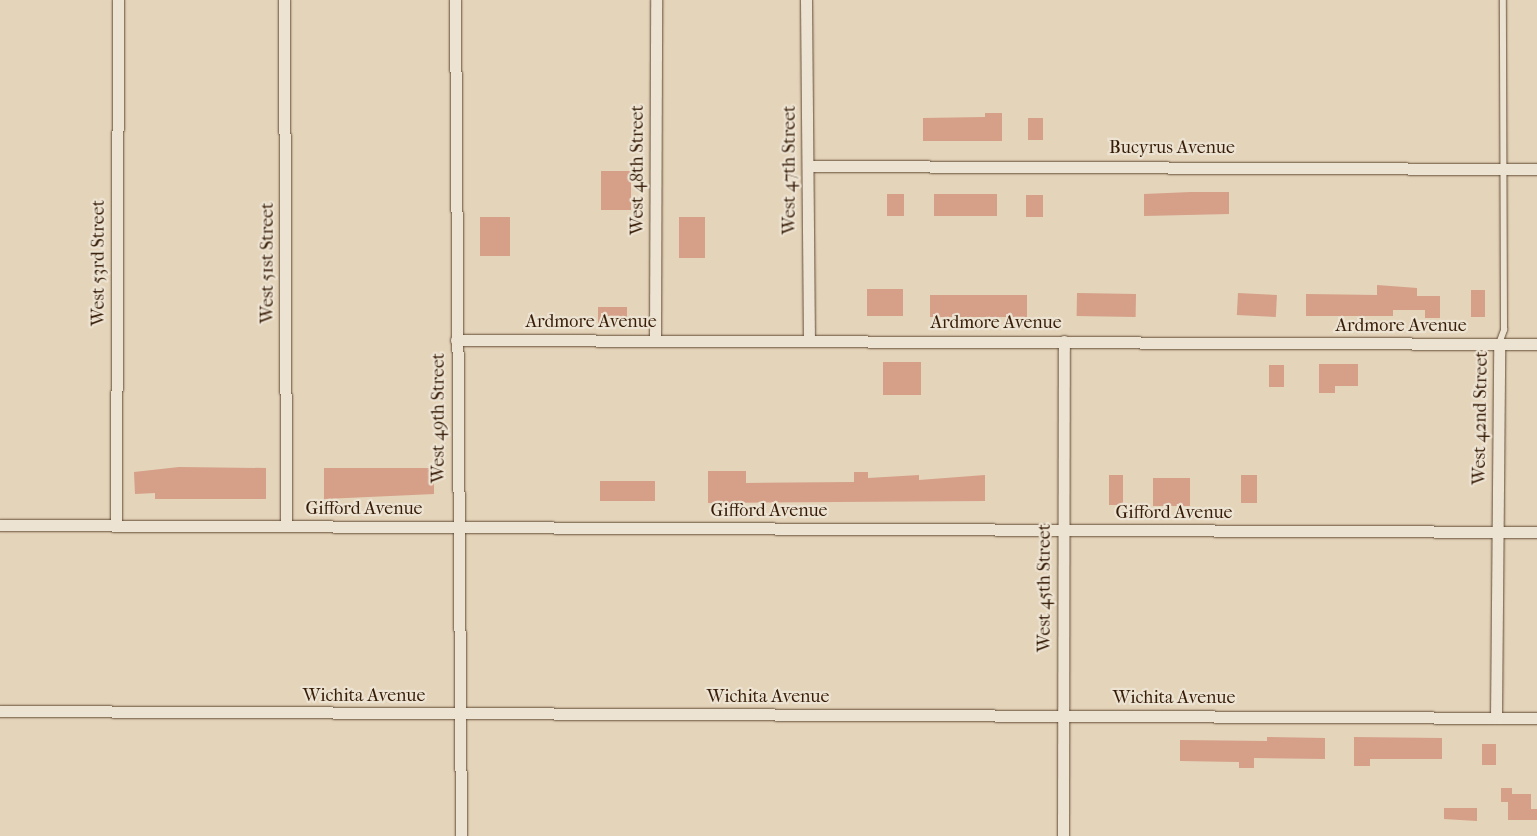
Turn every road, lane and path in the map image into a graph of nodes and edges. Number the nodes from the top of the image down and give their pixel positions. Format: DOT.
graph roads {
  1 [pos="118,0"];
  2 [pos="284,0"];
  3 [pos="455,0"];
  4 [pos="656,0"];
  5 [pos="806,0"];
  6 [pos="1503,0"];
  7 [pos="808,166"];
  8 [pos="1504,169"];
  9 [pos="1537,169"];
  10 [pos="655,339"];
  11 [pos="809,339"];
  12 [pos="456,340"];
  13 [pos="1064,341"];
  14 [pos="1499,344"];
  15 [pos="1537,344"];
  16 [pos="0,525"];
  17 [pos="116,526"];
  18 [pos="286,526"];
  19 [pos="457,527"];
  20 [pos="1063,530"];
  21 [pos="1496,532"];
  22 [pos="1537,532"];
  23 [pos="0,711"];
  24 [pos="460,715"];
  25 [pos="1063,715"];
  26 [pos="1496,718"];
  27 [pos="1537,718"];
  28 [pos="461,836"];
  29 [pos="1063,836"];
  1 -- 17 [label="street, West 53rd Street"];
  2 -- 18 [label="street, West 51st Street"];
  3 -- 12 [label="street, West 49th Street"];
  4 -- 10 [label="street, West 48th Street"];
  5 -- 7 [label="street, West 47th Street"];
  6 -- 8 [label="lane, West 42nd Street"];
  7 -- 8 [label="street, Bucyrus Avenue"];
  7 -- 11 [label="street, West 47th Street"];
  8 -- 9 [label="street, Bucyrus Avenue"];
  8 -- 14 [label="lane, West 42nd Street"];
  10 -- 11 [label="street, Ardmore Avenue"];
  10 -- 12 [label="street, Ardmore Avenue"];
  11 -- 13 [label="street, Ardmore Avenue"];
  12 -- 19 [label="street, West 49th Street"];
  13 -- 14 [label="street, Ardmore Avenue"];
  13 -- 20 [label="street, West 45th Street"];
  14 -- 15 [label="street, Ardmore Avenue"];
  14 -- 21 [label="street, West 42nd Street"];
  16 -- 17 [label="street, Gifford Avenue"];
  17 -- 18 [label="street, Gifford Avenue"];
  18 -- 19 [label="street, Gifford Avenue"];
  19 -- 20 [label="street, Gifford Avenue"];
  19 -- 24 [label="street, West 49th Street"];
  20 -- 21 [label="street, Gifford Avenue"];
  20 -- 25 [label="street, West 45th Street"];
  21 -- 22 [label="street, Gifford Avenue"];
  21 -- 26 [label="street, West 42nd Street"];
  23 -- 24 [label="street, Wichita Avenue"];
  24 -- 25 [label="street, Wichita Avenue"];
  24 -- 28 [label="street, West 49th Street"];
  25 -- 26 [label="street, Wichita Avenue"];
  25 -- 29 [label="street, West 45th Street"];
  26 -- 27 [label="street, Wichita Avenue"];
}
